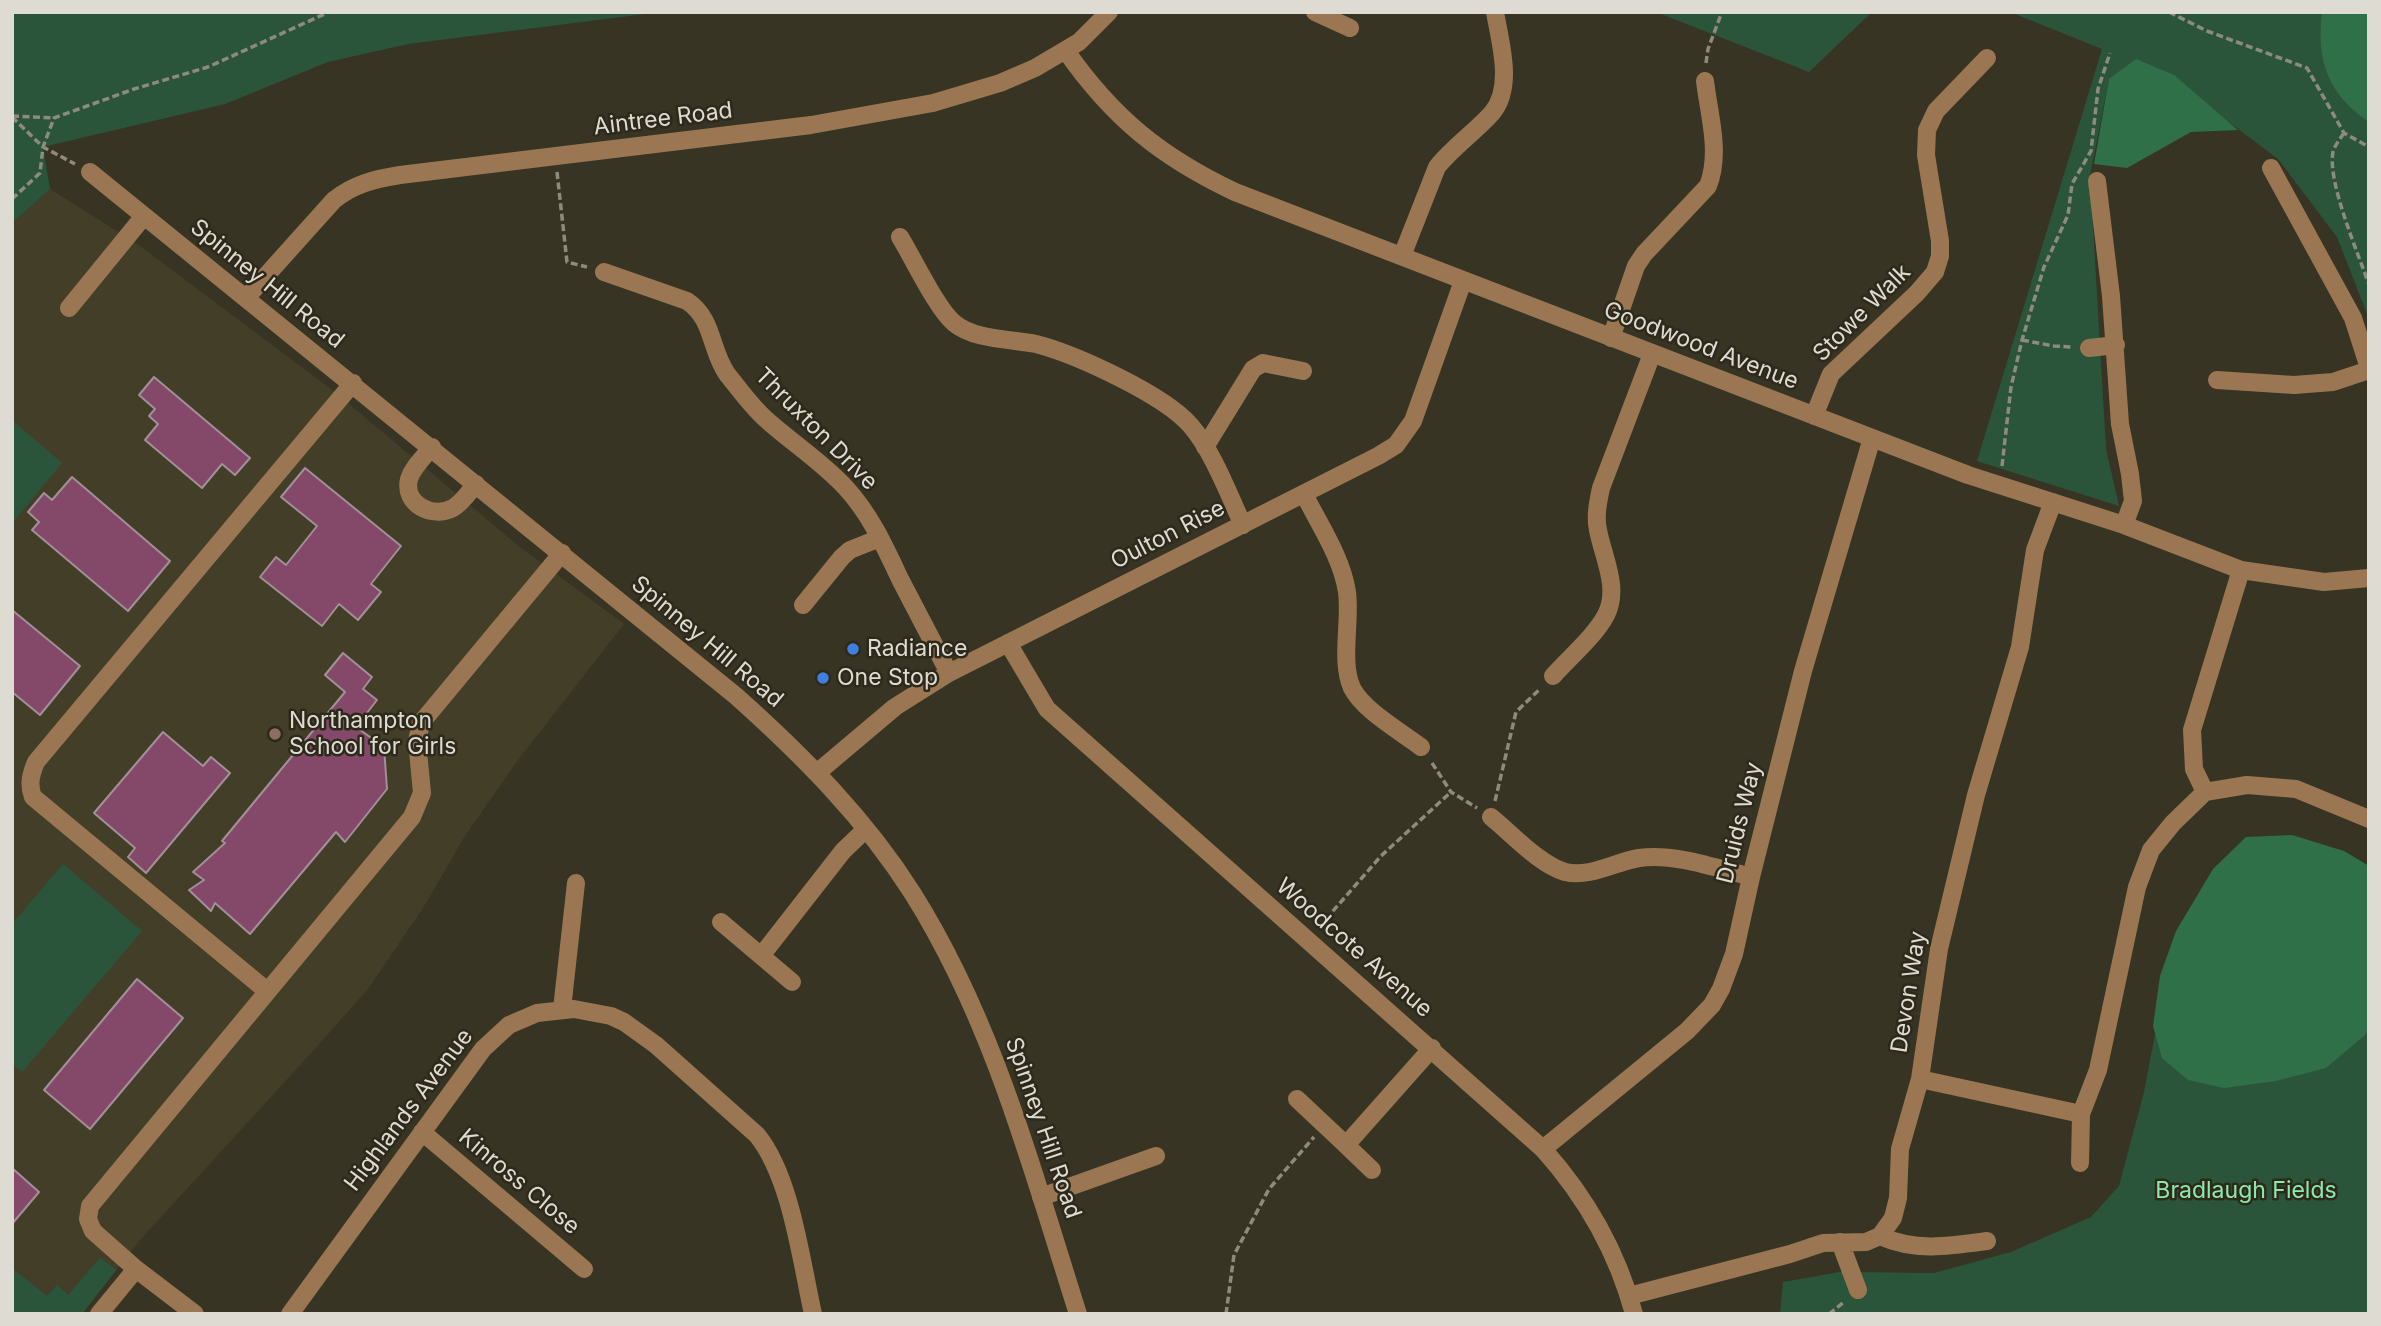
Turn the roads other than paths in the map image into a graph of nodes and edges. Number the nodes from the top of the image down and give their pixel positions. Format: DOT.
graph roads {
  1 [pos="1109,12"];
  2 [pos="1315,12"];
  3 [pos="1495,12"];
  4 [pos="1350,28"];
  5 [pos="1066,51"];
  6 [pos="1987,58"];
  7 [pos="1704,82"];
  8 [pos="2271,168"];
  9 [pos="90,172"];
  10 [pos="2097,181"];
  11 [pos="144,216"];
  12 [pos="900,237"];
  13 [pos="1402,256"];
  14 [pos="604,272"];
  15 [pos="1463,281"];
  16 [pos="246,298"];
  17 [pos="69,308"];
  18 [pos="1611,338"];
  19 [pos="2116,345"];
  20 [pos="2089,348"];
  21 [pos="1652,354"];
  22 [pos="2369,369"];
  23 [pos="1303,370"];
  24 [pos="2217,380"];
  25 [pos="353,383"];
  26 [pos="1814,416"];
  27 [pos="1872,438"];
  28 [pos="432,447"];
  29 [pos="1205,447"];
  30 [pos="476,484"];
  31 [pos="1304,494"];
  32 [pos="2053,502"];
  33 [pos="1243,525"];
  34 [pos="2124,525"];
  35 [pos="880,538"];
  36 [pos="562,553"];
  37 [pos="2241,570"];
  38 [pos="2369,578"];
  39 [pos="803,605"];
  40 [pos="1008,643"];
  41 [pos="950,673"];
  42 [pos="1553,676"];
  43 [pos="1421,747"];
  44 [pos="818,772"];
  45 [pos="2205,792"];
  46 [pos="1491,817"];
  47 [pos="2369,819"];
  48 [pos="866,829"];
  49 [pos="1751,877"];
  50 [pos="576,883"];
  51 [pos="721,922"];
  52 [pos="761,956"];
  53 [pos="792,982"];
  54 [pos="267,991"];
  55 [pos="562,1009"];
  56 [pos="1432,1048"];
  57 [pos="1920,1079"];
  58 [pos="1297,1099"];
  59 [pos="2081,1114"];
  60 [pos="422,1132"];
  61 [pos="1346,1145"];
  62 [pos="1544,1149"];
  63 [pos="1156,1156"];
  64 [pos="2080,1163"];
  65 [pos="1372,1170"];
  66 [pos="1041,1197"];
  67 [pos="1881,1236"];
  68 [pos="1987,1241"];
  69 [pos="1840,1242"];
  70 [pos="136,1269"];
  71 [pos="584,1269"];
  72 [pos="1858,1290"];
  73 [pos="1631,1305"];
  74 [pos="99,1314"];
  75 [pos="195,1314"];
  76 [pos="290,1314"];
  77 [pos="813,1314"];
  78 [pos="1078,1314"];
  1 -- 5 [label="street, Aintree Road"];
  2 -- 4 [label="street"];
  3 -- 13 [label="street"];
  5 -- 13 [label="street, Goodwood Avenue"];
  5 -- 16 [label="street, Aintree Road"];
  6 -- 26 [label="street, Stowe Walk"];
  7 -- 18 [label="street"];
  8 -- 22 [label="street"];
  9 -- 11 [label="street, Spinney Hill Road"];
  10 -- 19 [label="street"];
  11 -- 16 [label="street, Spinney Hill Road"];
  11 -- 17 [label="street"];
  12 -- 29 [label="street"];
  13 -- 15 [label="street, Goodwood Avenue"];
  14 -- 35 [label="street, Thruxton Drive"];
  15 -- 18 [label="street, Goodwood Avenue"];
  15 -- 31 [label="street, Oulton Rise"];
  16 -- 25 [label="street, Spinney Hill Road"];
  18 -- 21 [label="street, Goodwood Avenue"];
  19 -- 20 [label="street"];
  19 -- 34 [label="street"];
  21 -- 26 [label="street, Goodwood Avenue"];
  21 -- 42 [label="street"];
  22 -- 24 [label="street"];
  23 -- 29 [label="street"];
  25 -- 28 [label="street, Spinney Hill Road"];
  25 -- 54 [label="street"];
  26 -- 27 [label="street, Goodwood Avenue"];
  27 -- 32 [label="street, Goodwood Avenue"];
  27 -- 49 [label="street, Druids Way"];
  28 -- 30 [label="street, Spinney Hill Road"];
  28 -- 30 [label="street"];
  29 -- 33 [label="street"];
  30 -- 36 [label="street, Spinney Hill Road"];
  31 -- 33 [label="street, Oulton Rise"];
  31 -- 43 [label="street"];
  32 -- 34 [label="street, Goodwood Avenue"];
  32 -- 57 [label="street, Devon Way"];
  33 -- 40 [label="street, Oulton Rise"];
  34 -- 37 [label="street, Goodwood Avenue"];
  35 -- 39 [label="street"];
  35 -- 41 [label="street, Thruxton Drive"];
  36 -- 44 [label="street, Spinney Hill Road"];
  36 -- 54 [label="street"];
  37 -- 38 [label="street, Goodwood Avenue"];
  37 -- 45 [label="street"];
  40 -- 41 [label="street, Oulton Rise"];
  40 -- 56 [label="street, Woodcote Avenue"];
  41 -- 44 [label="street, Oulton Rise"];
  44 -- 48 [label="street, Spinney Hill Road"];
  45 -- 47 [label="street"];
  45 -- 59 [label="street"];
  46 -- 49 [label="street"];
  48 -- 52 [label="street"];
  48 -- 66 [label="street, Spinney Hill Road"];
  49 -- 62 [label="street, Druids Way"];
  50 -- 55 [label="street"];
  51 -- 52 [label="street"];
  52 -- 53 [label="street"];
  54 -- 70 [label="street"];
  55 -- 60 [label="street, Highlands Avenue"];
  55 -- 77 [label="street, Highlands Avenue"];
  56 -- 61 [label="street"];
  56 -- 62 [label="street, Woodcote Avenue"];
  57 -- 59 [label="street"];
  57 -- 67 [label="street, Devon Way"];
  58 -- 61 [label="street"];
  59 -- 64 [label="street"];
  60 -- 71 [label="street, Kinross Close"];
  60 -- 76 [label="street, Highlands Avenue"];
  61 -- 65 [label="street"];
  62 -- 73 [label="street, Woodcote Avenue"];
  63 -- 66 [label="street"];
  66 -- 78 [label="street, Spinney Hill Road"];
  67 -- 68 [label="street"];
  67 -- 69 [label="street"];
  69 -- 72 [label="street"];
  69 -- 73 [label="street"];
  70 -- 74 [label="street"];
  70 -- 75 [label="street"];
}
